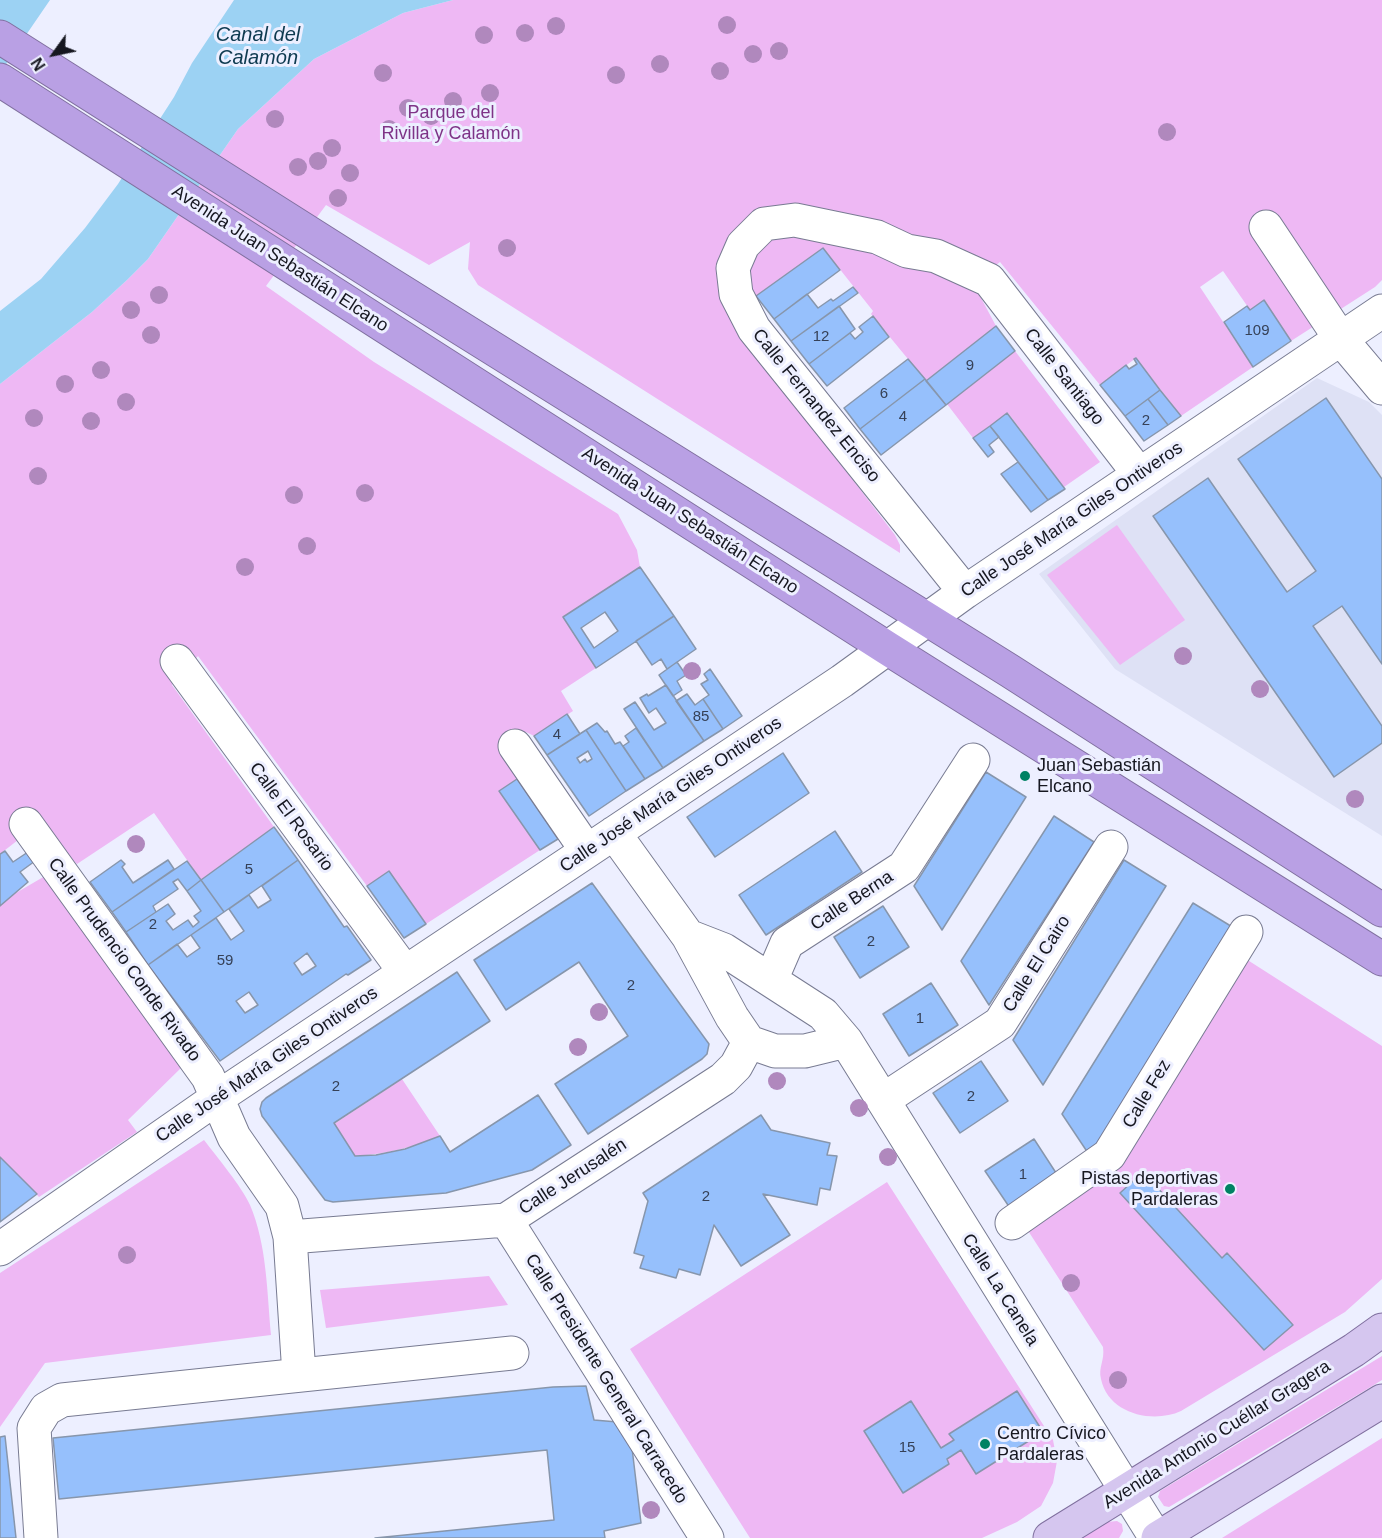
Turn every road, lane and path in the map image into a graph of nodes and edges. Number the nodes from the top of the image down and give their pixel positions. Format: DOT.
graph roads {
  1 [pos="0,37"];
  2 [pos="0,80"];
  3 [pos="1266,227"];
  4 [pos="989,280"];
  5 [pos="1382,310"];
  6 [pos="1340,338"];
  7 [pos="1382,388"];
  8 [pos="1139,474"];
  9 [pos="965,592"];
  10 [pos="926,620"];
  11 [pos="887,648"];
  12 [pos="177,661"];
  13 [pos="514,746"];
  14 [pos="973,760"];
  15 [pos="26,824"];
  16 [pos="614,832"];
  17 [pos="1111,847"];
  18 [pos="587,851"];
  19 [pos="1382,910"];
  20 [pos="1246,932"];
  21 [pos="687,936"];
  22 [pos="1382,959"];
  23 [pos="405,972"];
  24 [pos="771,980"];
  25 [pos="846,1041"];
  26 [pos="749,1042"];
  27 [pos="217,1098"];
  28 [pos="883,1100"];
  29 [pos="506,1220"];
  30 [pos="1012,1223"];
  31 [pos="290,1237"];
  32 [pos="0,1249"];
  33 [pos="1382,1330"];
  34 [pos="512,1353"];
  35 [pos="299,1375"];
  36 [pos="1382,1401"];
  37 [pos="1126,1491"];
  38 [pos="702,1534"];
  39 [pos="41,1538"];
  40 [pos="1050,1538"];
  41 [pos="1157,1538"];
  1 -- 10 [label="highway, Avenida Juan Sebastián Elcano"];
  2 -- 11 [label="highway, Avenida Juan Sebastián Elcano"];
  3 -- 6 [label="street"];
  4 -- 8 [label="street, Calle Santiago"];
  4 -- 9 [label="street, Calle Fernandez Enciso"];
  5 -- 6 [label="street, Calle José María Giles Ontiveros"];
  6 -- 7 [label="street"];
  6 -- 8 [label="street, Calle José María Giles Ontiveros"];
  8 -- 9 [label="street, Calle José María Giles Ontiveros"];
  9 -- 10 [label="street, Calle José María Giles Ontiveros"];
  10 -- 11 [label="street, Calle José María Giles Ontiveros"];
  10 -- 19 [label="highway, Avenida Juan Sebastián Elcano"];
  11 -- 16 [label="street, Calle José María Giles Ontiveros"];
  11 -- 22 [label="highway, Avenida Juan Sebastián Elcano"];
  12 -- 23 [label="street, Calle El Rosario"];
  13 -- 18 [label="street"];
  14 -- 24 [label="street, Calle Berna"];
  15 -- 27 [label="street, Calle Prudencio Conde Rivado"];
  16 -- 18 [label="street, Calle José María Giles Ontiveros"];
  16 -- 21 [label="street"];
  17 -- 28 [label="street, Calle El Cairo"];
  18 -- 23 [label="street, Calle José María Giles Ontiveros"];
  20 -- 30 [label="street, Calle Fez"];
  21 -- 24 [label="street, Calle La Canela"];
  21 -- 26 [label="street"];
  23 -- 27 [label="street, Calle José María Giles Ontiveros"];
  24 -- 25 [label="street, Calle La Canela"];
  25 -- 26 [label="street"];
  25 -- 28 [label="street, Calle La Canela"];
  26 -- 29 [label="street, Calle Jerusalén"];
  27 -- 31 [label="street, Calle Prudencio Conde Rivado"];
  27 -- 32 [label="street, Calle José María Giles Ontiveros"];
  28 -- 37 [label="street, Calle La Canela"];
  29 -- 31 [label="street, Calle Jerusalén"];
  29 -- 38 [label="street, Calle Presidente General Carracedo"];
  31 -- 35 [label="street, Calle Prudencio Conde Rivado"];
  33 -- 37 [label="main road, Avenida Antonio Cuéllar Gragera"];
  34 -- 35 [label="street"];
  35 -- 39 [label="street"];
  36 -- 41 [label="main road"];
  37 -- 40 [label="main road, Avenida Antonio Cuéllar Gragera"];
  37 -- 41 [label="street, Calle La Canela"];
}
